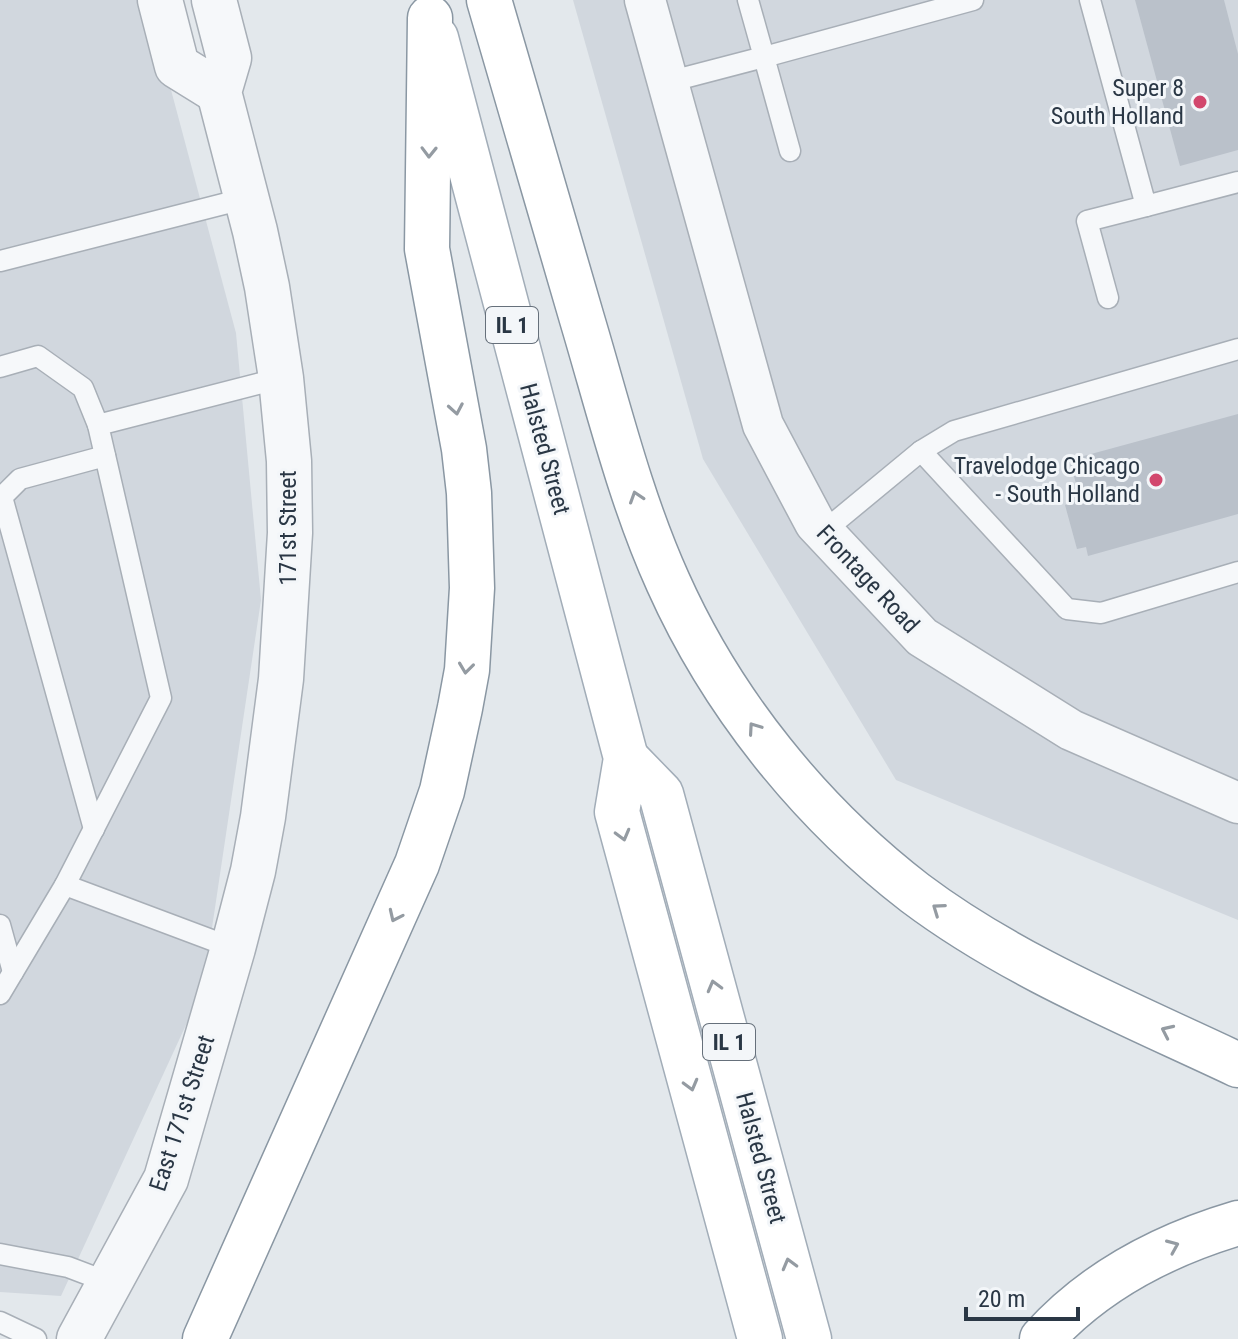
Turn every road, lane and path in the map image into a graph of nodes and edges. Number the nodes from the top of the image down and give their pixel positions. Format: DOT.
graph roads {
  1 [pos="160,0"];
  2 [pos="214,0"];
  3 [pos="489,0"];
  4 [pos="645,0"];
  5 [pos="748,0"];
  6 [pos="973,0"];
  7 [pos="1090,0"];
  8 [pos="428,9"];
  9 [pos="764,57"];
  10 [pos="668,82"];
  11 [pos="219,92"];
  12 [pos="790,151"];
  13 [pos="1238,182"];
  14 [pos="247,198"];
  15 [pos="1146,206"];
  16 [pos="0,261"];
  17 [pos="1108,298"];
  18 [pos="1238,349"];
  19 [pos="0,367"];
  20 [pos="281,378"];
  21 [pos="98,425"];
  22 [pos="921,451"];
  23 [pos="105,456"];
  24 [pos="1,497"];
  25 [pos="823,532"];
  26 [pos="1238,572"];
  27 [pos="626,758"];
  28 [pos="1238,803"];
  29 [pos="94,829"];
  30 [pos="65,885"];
  31 [pos="0,925"];
  32 [pos="230,957"];
  33 [pos="13,972"];
  34 [pos="0,994"];
  35 [pos="1238,1065"];
  36 [pos="1238,1223"];
  37 [pos="0,1254"];
  38 [pos="110,1283"];
  39 [pos="0,1322"];
  40 [pos="36,1339"];
  41 [pos="79,1339"];
  42 [pos="205,1339"];
  43 [pos="760,1339"];
  44 [pos="809,1339"];
  45 [pos="1042,1339"];
  1 -- 11 [label="street"];
  2 -- 11 [label="street, 171st Street"];
  35 -- 3 [label="main road, one-way"];
  4 -- 10 [label="street, Frontage Road"];
  5 -- 9 [label="lane"];
  6 -- 9 [label="lane"];
  7 -- 15 [label="lane"];
  8 -- 27 [label="main road, Halsted Street / IL 1"];
  8 -- 42 [label="main road, one-way"];
  9 -- 10 [label="lane"];
  9 -- 12 [label="lane"];
  10 -- 25 [label="street, Frontage Road"];
  11 -- 14 [label="street, 171st Street"];
  13 -- 15 [label="lane"];
  14 -- 16 [label="lane"];
  14 -- 20 [label="street, 171st Street"];
  15 -- 17 [label="lane"];
  18 -- 22 [label="lane"];
  19 -- 21 [label="lane"];
  20 -- 21 [label="lane"];
  20 -- 32 [label="street, 171st Street"];
  21 -- 23 [label="lane"];
  22 -- 25 [label="lane"];
  22 -- 26 [label="lane"];
  23 -- 24 [label="lane"];
  23 -- 29 [label="lane"];
  24 -- 29 [label="lane"];
  25 -- 28 [label="street, Frontage Road"];
  27 -- 43 [label="main road, Halsted Street / IL 1, one-way"];
  44 -- 27 [label="main road, Halsted Street / IL 1, one-way"];
  29 -- 30 [label="lane"];
  30 -- 32 [label="lane"];
  30 -- 33 [label="lane"];
  31 -- 33 [label="lane"];
  32 -- 38 [label="street, East 171st Street"];
  33 -- 34 [label="lane"];
  45 -- 36 [label="main road, one-way"];
  37 -- 38 [label="lane"];
  38 -- 41 [label="street, East 171st Street"];
  39 -- 40 [label="lane"];
}
